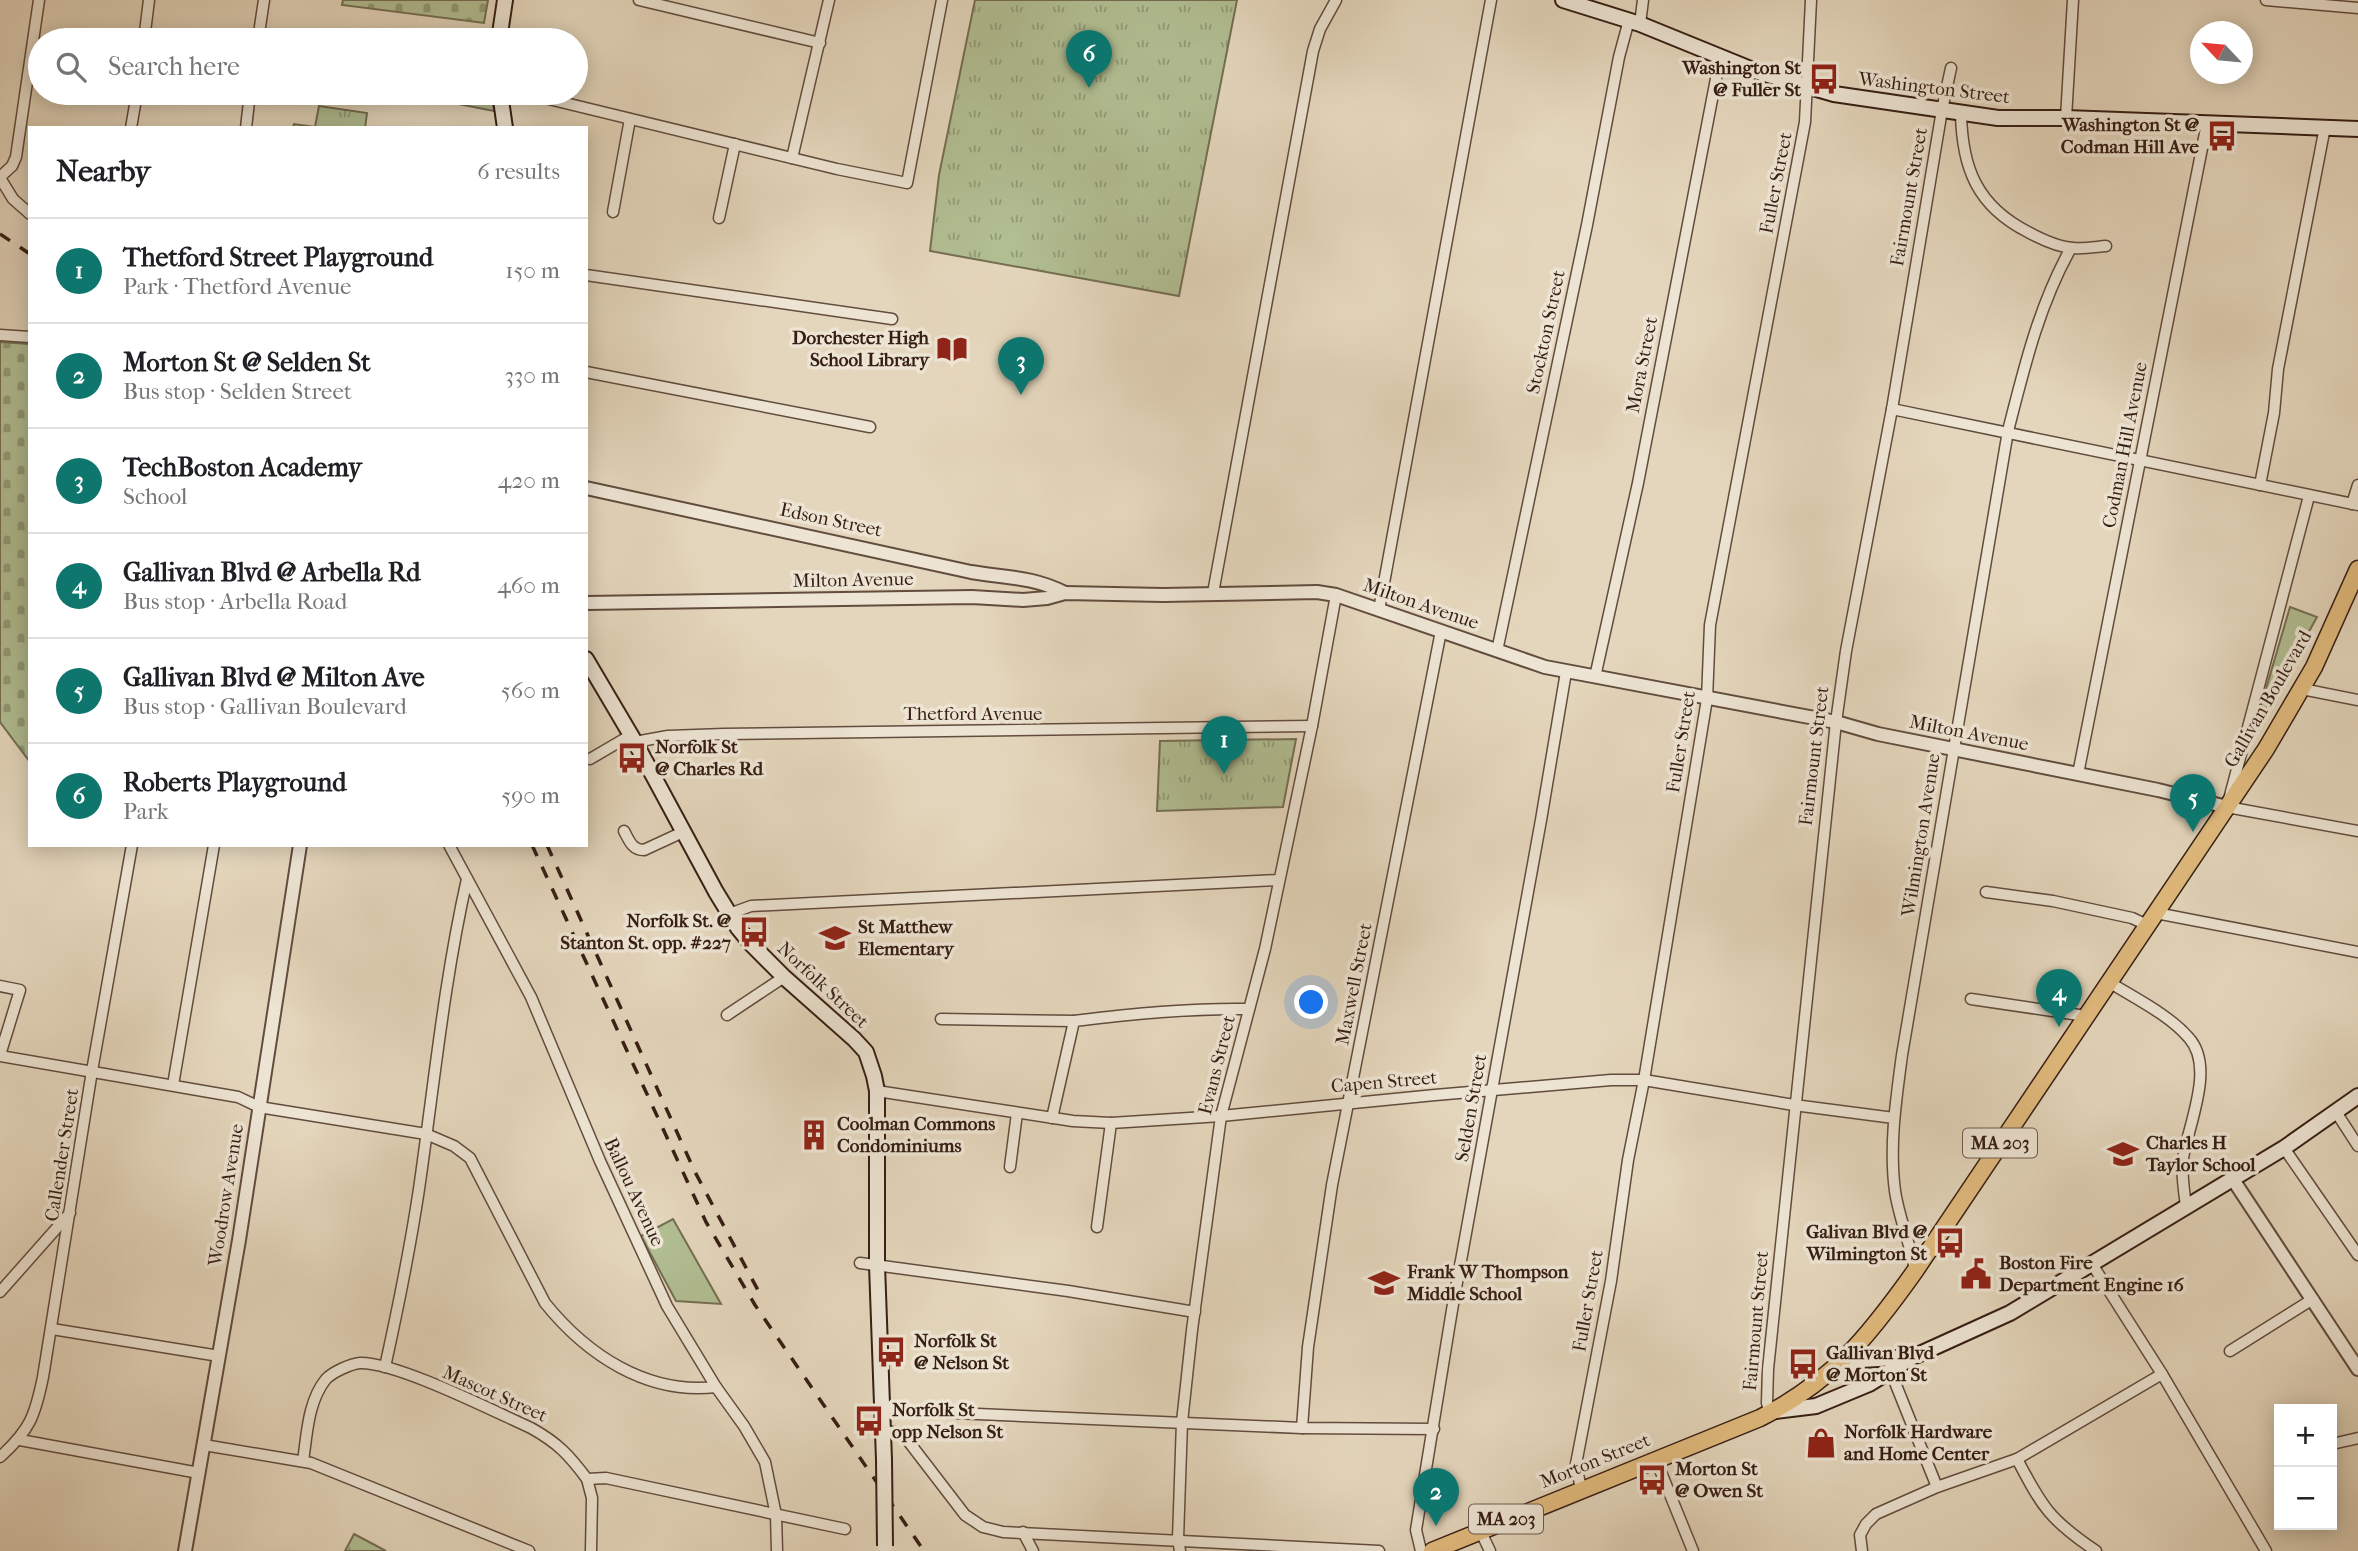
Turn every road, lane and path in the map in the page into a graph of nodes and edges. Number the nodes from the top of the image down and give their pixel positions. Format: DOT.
graph roads {
  1 [pos="39,0"];
  2 [pos="149,0"];
  3 [pos="264,0"];
  4 [pos="505,0"];
  5 [pos="639,0"];
  6 [pos="830,0"];
  7 [pos="942,0"];
  8 [pos="1336,0"];
  9 [pos="1491,0"];
  10 [pos="1563,0"];
  11 [pos="1643,0"];
  12 [pos="1811,0"];
  13 [pos="2073,0"];
  14 [pos="2266,0"];
  15 [pos="2358,8"];
  16 [pos="1634,22"];
  17 [pos="35,28"];
  18 [pos="146,28"];
  19 [pos="260,28"];
  20 [pos="501,28"];
  21 [pos="820,43"];
  22 [pos="1720,58"];
  23 [pos="1951,68"];
  24 [pos="28,75"];
  25 [pos="1808,88"];
  26 [pos="134,105"];
  27 [pos="249,105"];
  28 [pos="502,105"];
  29 [pos="573,105"];
  30 [pos="1942,110"];
  31 [pos="1961,113"];
  32 [pos="2066,118"];
  33 [pos="630,119"];
  34 [pos="2207,122"];
  35 [pos="131,126"];
  36 [pos="246,126"];
  37 [pos="505,126"];
  38 [pos="2325,127"];
  39 [pos="2358,129"];
  40 [pos="736,144"];
  41 [pos="792,158"];
  42 [pos="0,178"];
  43 [pos="28,212"];
  44 [pos="613,212"];
  45 [pos="719,218"];
  46 [pos="2106,246"];
  47 [pos="2071,248"];
  48 [pos="588,275"];
  49 [pos="892,319"];
  50 [pos="0,335"];
  51 [pos="28,337"];
  52 [pos="588,372"];
  53 [pos="1892,409"];
  54 [pos="870,427"];
  55 [pos="2008,431"];
  56 [pos="2139,461"];
  57 [pos="2260,485"];
  58 [pos="2358,485"];
  59 [pos="588,488"];
  60 [pos="2309,496"];
  61 [pos="2355,505"];
  62 [pos="996,573"];
  63 [pos="2357,575"];
  64 [pos="1023,578"];
  65 [pos="1065,593"];
  66 [pos="1213,593"];
  67 [pos="1336,595"];
  68 [pos="994,599"];
  69 [pos="1023,600"];
  70 [pos="588,603"];
  71 [pos="1379,610"];
  72 [pos="1441,631"];
  73 [pos="1497,651"];
  74 [pos="588,663"];
  75 [pos="1566,672"];
  76 [pos="1595,677"];
  77 [pos="2302,689"];
  78 [pos="1707,699"];
  79 [pos="2358,700"];
  80 [pos="1836,722"];
  81 [pos="1312,726"];
  82 [pos="633,738"];
  83 [pos="1953,747"];
  84 [pos="590,759"];
  85 [pos="2078,774"];
  86 [pos="2227,807"];
  87 [pos="624,831"];
  88 [pos="2358,831"];
  89 [pos="683,832"];
  90 [pos="132,847"];
  91 [pos="214,847"];
  92 [pos="300,847"];
  93 [pos="450,847"];
  94 [pos="467,879"];
  95 [pos="1279,880"];
  96 [pos="1986,892"];
  97 [pos="729,914"];
  98 [pos="2152,919"];
  99 [pos="2358,952"];
  100 [pos="783,977"];
  101 [pos="2109,982"];
  102 [pos="0,986"];
  103 [pos="1971,999"];
  104 [pos="1249,1009"];
  105 [pos="727,1014"];
  106 [pos="2086,1016"];
  107 [pos="941,1019"];
  108 [pos="1074,1021"];
  109 [pos="0,1056"];
  110 [pos="92,1071"];
  111 [pos="1644,1080"];
  112 [pos="173,1085"];
  113 [pos="877,1091"];
  114 [pos="1492,1091"];
  115 [pos="2358,1096"];
  116 [pos="1348,1103"];
  117 [pos="1794,1105"];
  118 [pos="259,1107"];
  119 [pos="2336,1112"];
  120 [pos="1017,1113"];
  121 [pos="1221,1116"];
  122 [pos="1052,1118"];
  123 [pos="1894,1118"];
  124 [pos="1111,1123"];
  125 [pos="426,1134"];
  126 [pos="2358,1146"];
  127 [pos="2284,1148"];
  128 [pos="1010,1167"];
  129 [pos="2232,1178"];
  130 [pos="2186,1206"];
  131 [pos="71,1213"];
  132 [pos="1097,1227"];
  133 [pos="2358,1255"];
  134 [pos="860,1263"];
  135 [pos="2092,1264"];
  136 [pos="877,1265"];
  137 [pos="1915,1271"];
  138 [pos="0,1292"];
  139 [pos="2313,1299"];
  140 [pos="1195,1312"];
  141 [pos="52,1329"];
  142 [pos="2230,1350"];
  143 [pos="219,1356"];
  144 [pos="1844,1361"];
  145 [pos="1891,1365"];
  146 [pos="385,1367"];
  147 [pos="2358,1369"];
  148 [pos="2162,1374"];
  149 [pos="716,1387"];
  150 [pos="882,1407"];
  151 [pos="1770,1409"];
  152 [pos="908,1410"];
  153 [pos="1182,1422"];
  154 [pos="1302,1428"];
  155 [pos="1434,1429"];
  156 [pos="882,1431"];
  157 [pos="902,1433"];
  158 [pos="2358,1438"];
  159 [pos="20,1440"];
  160 [pos="2337,1443"];
  161 [pos="204,1446"];
  162 [pos="0,1457"];
  163 [pos="2017,1459"];
  164 [pos="1656,1460"];
  165 [pos="303,1461"];
  166 [pos="199,1473"];
  167 [pos="587,1479"];
  168 [pos="1937,1487"];
  169 [pos="1581,1489"];
  170 [pos="776,1515"];
  171 [pos="845,1528"];
  172 [pos="1480,1530"];
  173 [pos="1023,1532"];
  174 [pos="1178,1539"];
  175 [pos="885,1548"];
  176 [pos="188,1551"];
  177 [pos="529,1551"];
  178 [pos="591,1551"];
  179 [pos="777,1551"];
  180 [pos="1033,1551"];
  181 [pos="1180,1551"];
  182 [pos="1379,1551"];
  183 [pos="1421,1551"];
  184 [pos="1432,1551"];
  185 [pos="1490,1551"];
  186 [pos="1693,1551"];
  187 [pos="1861,1551"];
  188 [pos="2096,1551"];
  189 [pos="2266,1551"];
  1 -- 17 [label="street"];
  2 -- 18 [label="street"];
  3 -- 19 [label="street"];
  4 -- 20 [label="main road"];
  5 -- 21 [label="street"];
  6 -- 21 [label="street"];
  7 -- 41 [label="street"];
  8 -- 66 [label="street"];
  9 -- 71 [label="street"];
  10 -- 16 [label="main road, Washington Street"];
  11 -- 16 [label="street, Stockton Street"];
  12 -- 25 [label="street, Fuller Street"];
  13 -- 32 [label="street"];
  14 -- 15 [label="street"];
  16 -- 22 [label="main road, Washington Street"];
  16 -- 73 [label="street, Stockton Street"];
  21 -- 41 [label="street"];
  22 -- 25 [label="main road, Washington Street"];
  22 -- 76 [label="street, Mora Street"];
  23 -- 30 [label="street, Fairmount Street"];
  24 -- 42 [label="street"];
  25 -- 30 [label="main road, Washington Street"];
  25 -- 78 [label="street, Fuller Street"];
  26 -- 35 [label="street"];
  27 -- 36 [label="street"];
  28 -- 37 [label="main road"];
  29 -- 33 [label="street"];
  30 -- 31 [label="main road, Washington Street"];
  30 -- 53 [label="street, Fairmount Street"];
  31 -- 32 [label="main road, Washington Street"];
  31 -- 47 [label="street"];
  32 -- 34 [label="main road, Washington Street"];
  33 -- 40 [label="street"];
  33 -- 44 [label="street"];
  34 -- 38 [label="main road, Washington Street"];
  34 -- 56 [label="street, Codman Hill Avenue"];
  38 -- 39 [label="main road, Washington Street"];
  38 -- 57 [label="street"];
  40 -- 41 [label="street"];
  40 -- 45 [label="street"];
  42 -- 43 [label="street"];
  46 -- 47 [label="street"];
  47 -- 55 [label="street, Wilmington Avenue"];
  48 -- 49 [label="street"];
  50 -- 51 [label="street"];
  52 -- 54 [label="street"];
  53 -- 55 [label="street"];
  53 -- 80 [label="street, Fairmount Street"];
  55 -- 56 [label="street"];
  55 -- 83 [label="street, Wilmington Avenue"];
  56 -- 57 [label="street"];
  56 -- 85 [label="street, Codman Hill Avenue"];
  57 -- 60 [label="street"];
  58 -- 61 [label="street"];
  59 -- 62 [label="street, Edson Street"];
  60 -- 61 [label="street"];
  60 -- 86 [label="street"];
  62 -- 64 [label="street, Edson Street"];
  62 -- 68 [label="street"];
  63 -- 77 [label="highway, Gallivan Boulevard / MA 203"];
  64 -- 65 [label="street, Edson Street"];
  64 -- 69 [label="street"];
  65 -- 66 [label="street, Milton Avenue"];
  65 -- 69 [label="street, Milton Avenue"];
  66 -- 67 [label="street, Milton Avenue"];
  67 -- 71 [label="street, Milton Avenue"];
  67 -- 81 [label="street, Evans Street"];
  68 -- 69 [label="street, Milton Avenue"];
  68 -- 70 [label="street, Milton Avenue"];
  71 -- 72 [label="street, Milton Avenue"];
  72 -- 73 [label="street, Milton Avenue"];
  72 -- 116 [label="street, Maxwell Street"];
  73 -- 75 [label="street, Milton Avenue"];
  74 -- 82 [label="main road, Norfolk Street"];
  75 -- 76 [label="street, Milton Avenue"];
  75 -- 114 [label="street, Selden Street"];
  76 -- 78 [label="street, Milton Avenue"];
  77 -- 79 [label="street"];
  77 -- 86 [label="highway, Gallivan Boulevard / MA 203"];
  78 -- 80 [label="street, Milton Avenue"];
  78 -- 111 [label="street, Fuller Street"];
  80 -- 83 [label="street, Milton Avenue"];
  80 -- 117 [label="street, Fairmount Street"];
  81 -- 82 [label="street, Thetford Avenue"];
  81 -- 95 [label="street, Evans Street"];
  82 -- 84 [label="street"];
  82 -- 89 [label="main road, Norfolk Street"];
  83 -- 85 [label="street, Milton Avenue"];
  83 -- 123 [label="street, Wilmington Avenue"];
  85 -- 86 [label="street, Milton Avenue"];
  86 -- 88 [label="street"];
  86 -- 98 [label="highway, Gallivan Boulevard / MA 203"];
  87 -- 89 [label="street"];
  89 -- 97 [label="main road, Norfolk Street"];
  90 -- 110 [label="street, Callender Street"];
  91 -- 112 [label="street"];
  92 -- 118 [label="street, Woodrow Avenue"];
  93 -- 94 [label="street, Ballou Avenue"];
  94 -- 125 [label="street"];
  94 -- 149 [label="street, Ballou Avenue"];
  95 -- 97 [label="street"];
  95 -- 104 [label="street, Evans Street"];
  96 -- 98 [label="street"];
  97 -- 100 [label="main road, Norfolk Street"];
  98 -- 99 [label="street"];
  98 -- 101 [label="highway, Gallivan Boulevard / MA 203"];
  100 -- 105 [label="street"];
  100 -- 113 [label="main road, Norfolk Street"];
  101 -- 106 [label="highway, Gallivan Boulevard / MA 203"];
  101 -- 130 [label="street"];
  102 -- 109 [label="street"];
  103 -- 106 [label="street"];
  104 -- 108 [label="street"];
  104 -- 121 [label="street, Evans Street"];
  106 -- 137 [label="highway, Gallivan Boulevard / MA 203"];
  107 -- 108 [label="street"];
  108 -- 122 [label="street"];
  109 -- 110 [label="street"];
  110 -- 112 [label="street"];
  110 -- 131 [label="street, Callender Street"];
  111 -- 114 [label="street, Capen Street"];
  111 -- 117 [label="street, Capen Street"];
  111 -- 169 [label="street, Fuller Street"];
  112 -- 118 [label="street"];
  113 -- 120 [label="street, Capen Street"];
  113 -- 136 [label="main road, Norfolk Street"];
  114 -- 116 [label="street, Capen Street"];
  114 -- 155 [label="street, Selden Street"];
  115 -- 119 [label="main road, Morton Street"];
  116 -- 121 [label="street, Capen Street"];
  116 -- 154 [label="street, Maxwell Street"];
  117 -- 123 [label="street, Capen Street"];
  117 -- 151 [label="street, Fairmount Street"];
  118 -- 125 [label="street"];
  118 -- 143 [label="street, Woodrow Avenue"];
  119 -- 126 [label="street"];
  119 -- 127 [label="main road, Morton Street"];
  120 -- 122 [label="street, Capen Street"];
  120 -- 128 [label="street"];
  121 -- 124 [label="street, Capen Street"];
  121 -- 140 [label="street, Evans Street"];
  122 -- 124 [label="street, Capen Street"];
  123 -- 137 [label="street, Wilmington Avenue"];
  124 -- 132 [label="street"];
  125 -- 146 [label="street"];
  125 -- 149 [label="street"];
  127 -- 129 [label="main road, Morton Street"];
  127 -- 133 [label="street"];
  129 -- 130 [label="main road, Morton Street"];
  129 -- 139 [label="street"];
  130 -- 135 [label="main road, Morton Street"];
  131 -- 138 [label="street"];
  131 -- 141 [label="street, Callender Street"];
  134 -- 136 [label="street"];
  135 -- 145 [label="main road, Morton Street"];
  135 -- 148 [label="street"];
  136 -- 140 [label="street"];
  136 -- 150 [label="main road, Norfolk Street"];
  137 -- 144 [label="highway, Gallivan Boulevard / MA 203"];
  139 -- 142 [label="street"];
  139 -- 147 [label="street"];
  140 -- 153 [label="street, Evans Street"];
  141 -- 143 [label="street"];
  141 -- 159 [label="street, Callender Street"];
  143 -- 161 [label="street, Woodrow Avenue"];
  144 -- 145 [label="main road"];
  144 -- 151 [label="highway, Morton Street / MA 203"];
  145 -- 151 [label="main road, Morton Street"];
  145 -- 168 [label="street"];
  146 -- 165 [label="street, Mascot Street"];
  146 -- 167 [label="street, Mascot Street"];
  148 -- 163 [label="street"];
  148 -- 189 [label="street"];
  149 -- 170 [label="street, Ballou Avenue"];
  150 -- 152 [label="street"];
  150 -- 156 [label="main road, Norfolk Street"];
  151 -- 164 [label="highway, Morton Street / MA 203"];
  152 -- 153 [label="street"];
  152 -- 157 [label="street"];
  153 -- 154 [label="street"];
  153 -- 174 [label="street, Evans Street"];
  154 -- 155 [label="street"];
  155 -- 183 [label="street, Selden Street"];
  156 -- 157 [label="street"];
  156 -- 175 [label="main road, Norfolk Street, bridge"];
  157 -- 173 [label="street"];
  158 -- 160 [label="street"];
  159 -- 162 [label="street, Callender Street"];
  159 -- 166 [label="street"];
  161 -- 165 [label="street"];
  161 -- 166 [label="street, Woodrow Avenue"];
  163 -- 168 [label="street"];
  163 -- 188 [label="street"];
  164 -- 169 [label="highway, Morton Street / MA 203"];
  164 -- 186 [label="street"];
  165 -- 177 [label="street"];
  166 -- 176 [label="street, Woodrow Avenue"];
  167 -- 170 [label="street"];
  167 -- 178 [label="street"];
  168 -- 187 [label="street"];
  169 -- 172 [label="highway, Morton Street / MA 203"];
  170 -- 171 [label="street"];
  170 -- 179 [label="street, Ballou Avenue"];
  172 -- 184 [label="highway, Morton Street / MA 203"];
  172 -- 185 [label="street"];
  173 -- 174 [label="street"];
  173 -- 180 [label="street"];
  174 -- 181 [label="street, Evans Street"];
  174 -- 182 [label="street"];
}
